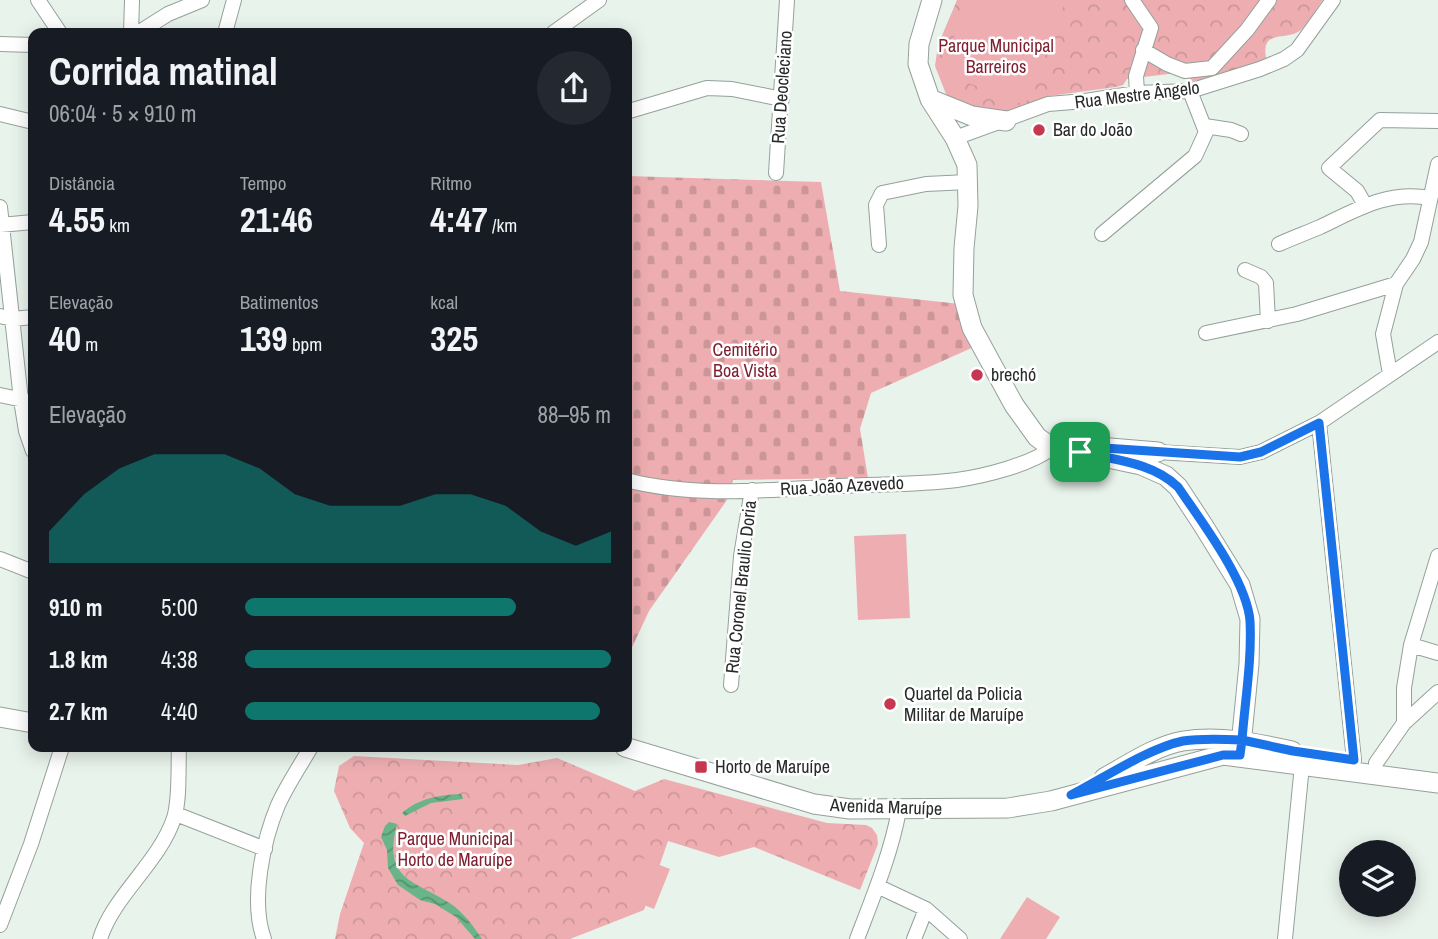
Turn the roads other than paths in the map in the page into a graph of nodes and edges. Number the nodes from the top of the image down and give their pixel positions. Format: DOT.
graph roads {
  1 [pos="38,0"];
  2 [pos="132,0"];
  3 [pos="202,0"];
  4 [pos="234,0"];
  5 [pos="600,0"];
  6 [pos="788,0"];
  7 [pos="1132,0"];
  8 [pos="1269,0"];
  9 [pos="1333,0"];
  10 [pos="927,1"];
  11 [pos="57,28"];
  12 [pos="131,28"];
  13 [pos="146,28"];
  14 [pos="226,28"];
  15 [pos="561,28"];
  16 [pos="0,44"];
  17 [pos="28,45"];
  18 [pos="1143,50"];
  19 [pos="1190,91"];
  20 [pos="1138,93"];
  21 [pos="782,99"];
  22 [pos="930,99"];
  23 [pos="632,110"];
  24 [pos="0,114"];
  25 [pos="28,121"];
  26 [pos="1006,121"];
  27 [pos="1438,121"];
  28 [pos="1205,126"];
  29 [pos="1241,134"];
  30 [pos="955,138"];
  31 [pos="1438,164"];
  32 [pos="776,173"];
  33 [pos="968,182"];
  34 [pos="1430,198"];
  35 [pos="1365,205"];
  36 [pos="0,207"];
  37 [pos="28,222"];
  38 [pos="2,225"];
  39 [pos="1102,234"];
  40 [pos="1279,244"];
  41 [pos="880,246"];
  42 [pos="1245,270"];
  43 [pos="1396,284"];
  44 [pos="7,317"];
  45 [pos="28,317"];
  46 [pos="1268,321"];
  47 [pos="1206,333"];
  48 [pos="1438,342"];
  49 [pos="1390,374"];
  50 [pos="0,396"];
  51 [pos="27,401"];
  52 [pos="1319,423"];
  53 [pos="28,437"];
  54 [pos="1052,448"];
  55 [pos="1080,452"];
  56 [pos="1158,452"];
  57 [pos="1199,455"];
  58 [pos="1141,465"];
  59 [pos="1166,475"];
  60 [pos="632,481"];
  61 [pos="752,490"];
  62 [pos="1438,556"];
  63 [pos="0,559"];
  64 [pos="28,570"];
  65 [pos="1411,645"];
  66 [pos="1438,653"];
  67 [pos="731,685"];
  68 [pos="1438,692"];
  69 [pos="0,717"];
  70 [pos="28,722"];
  71 [pos="0,723"];
  72 [pos="28,723"];
  73 [pos="1404,723"];
  74 [pos="1241,748"];
  75 [pos="632,749"];
  76 [pos="60,752"];
  77 [pos="179,752"];
  78 [pos="308,752"];
  79 [pos="1354,760"];
  80 [pos="1376,763"];
  81 [pos="1302,765"];
  82 [pos="1438,772"];
  83 [pos="1438,783"];
  84 [pos="899,810"];
  85 [pos="176,814"];
  86 [pos="265,849"];
  87 [pos="877,886"];
  88 [pos="926,909"];
  89 [pos="0,925"];
  90 [pos="100,939"];
  91 [pos="264,939"];
  92 [pos="857,939"];
  93 [pos="914,939"];
  94 [pos="960,939"];
  95 [pos="1285,939"];
  1 -- 11 [label="street"];
  2 -- 12 [label="street"];
  3 -- 13 [label="street"];
  4 -- 14 [label="street"];
  5 -- 15 [label="street"];
  6 -- 21 [label="street, Rua Deocleciano"];
  7 -- 18 [label="street"];
  8 -- 18 [label="street"];
  9 -- 19 [label="street, Rua Mestre Ângelo"];
  10 -- 22 [label="main road"];
  16 -- 17 [label="street"];
  18 -- 20 [label="street"];
  19 -- 20 [label="street, Rua Mestre Ângelo"];
  19 -- 28 [label="street"];
  20 -- 26 [label="street, Rua Mestre Ângelo"];
  21 -- 23 [label="street"];
  21 -- 32 [label="street, Rua Deocleciano"];
  22 -- 26 [label="main road"];
  22 -- 30 [label="main road"];
  24 -- 25 [label="street"];
  26 -- 30 [label="street, Rua Mestre Ângelo"];
  27 -- 35 [label="street"];
  28 -- 29 [label="street"];
  28 -- 39 [label="street"];
  30 -- 33 [label="main road"];
  31 -- 34 [label="street"];
  33 -- 41 [label="street"];
  33 -- 54 [label="main road"];
  34 -- 35 [label="street"];
  34 -- 43 [label="street"];
  35 -- 40 [label="street"];
  36 -- 38 [label="street"];
  37 -- 38 [label="street"];
  38 -- 44 [label="street"];
  42 -- 46 [label="street"];
  43 -- 46 [label="street"];
  43 -- 49 [label="street"];
  44 -- 45 [label="street"];
  44 -- 51 [label="street"];
  46 -- 47 [label="street"];
  48 -- 49 [label="street"];
  49 -- 52 [label="street"];
  50 -- 51 [label="street"];
  51 -- 53 [label="street"];
  52 -- 57 [label="street"];
  52 -- 79 [label="street"];
  54 -- 55 [label="main road"];
  54 -- 61 [label="street, Rua João Azevedo"];
  55 -- 56 [label="main road"];
  55 -- 58 [label="main road"];
  56 -- 57 [label="street"];
  56 -- 58 [label="street"];
  57 -- 59 [label="street"];
  58 -- 59 [label="main road"];
  59 -- 74 [label="main road"];
  60 -- 61 [label="street, Rua João Azevedo"];
  61 -- 67 [label="street, Rua Coronel Braulio Doria"];
  62 -- 65 [label="street"];
  63 -- 64 [label="street"];
  65 -- 66 [label="street"];
  65 -- 73 [label="street"];
  68 -- 73 [label="street"];
  69 -- 70 [label="main road"];
  71 -- 72 [label="main road"];
  73 -- 80 [label="street"];
  74 -- 79 [label="main road, Avenida Maruípe"];
  74 -- 81 [label="main road, Avenida Maruípe"];
  74 -- 84 [label="main road, Avenida Maruípe"];
  75 -- 84 [label="main road, Avenida Maruípe"];
  76 -- 89 [label="street"];
  77 -- 85 [label="street"];
  78 -- 86 [label="street"];
  79 -- 80 [label="main road, Avenida Maruípe"];
  80 -- 82 [label="main road, Avenida Maruípe"];
  81 -- 83 [label="main road, Avenida Maruípe"];
  81 -- 95 [label="street"];
  84 -- 87 [label="street"];
  85 -- 86 [label="street"];
  85 -- 90 [label="street"];
  86 -- 91 [label="street"];
  87 -- 88 [label="street"];
  87 -- 92 [label="street"];
  88 -- 93 [label="street"];
  88 -- 94 [label="street"];
}
